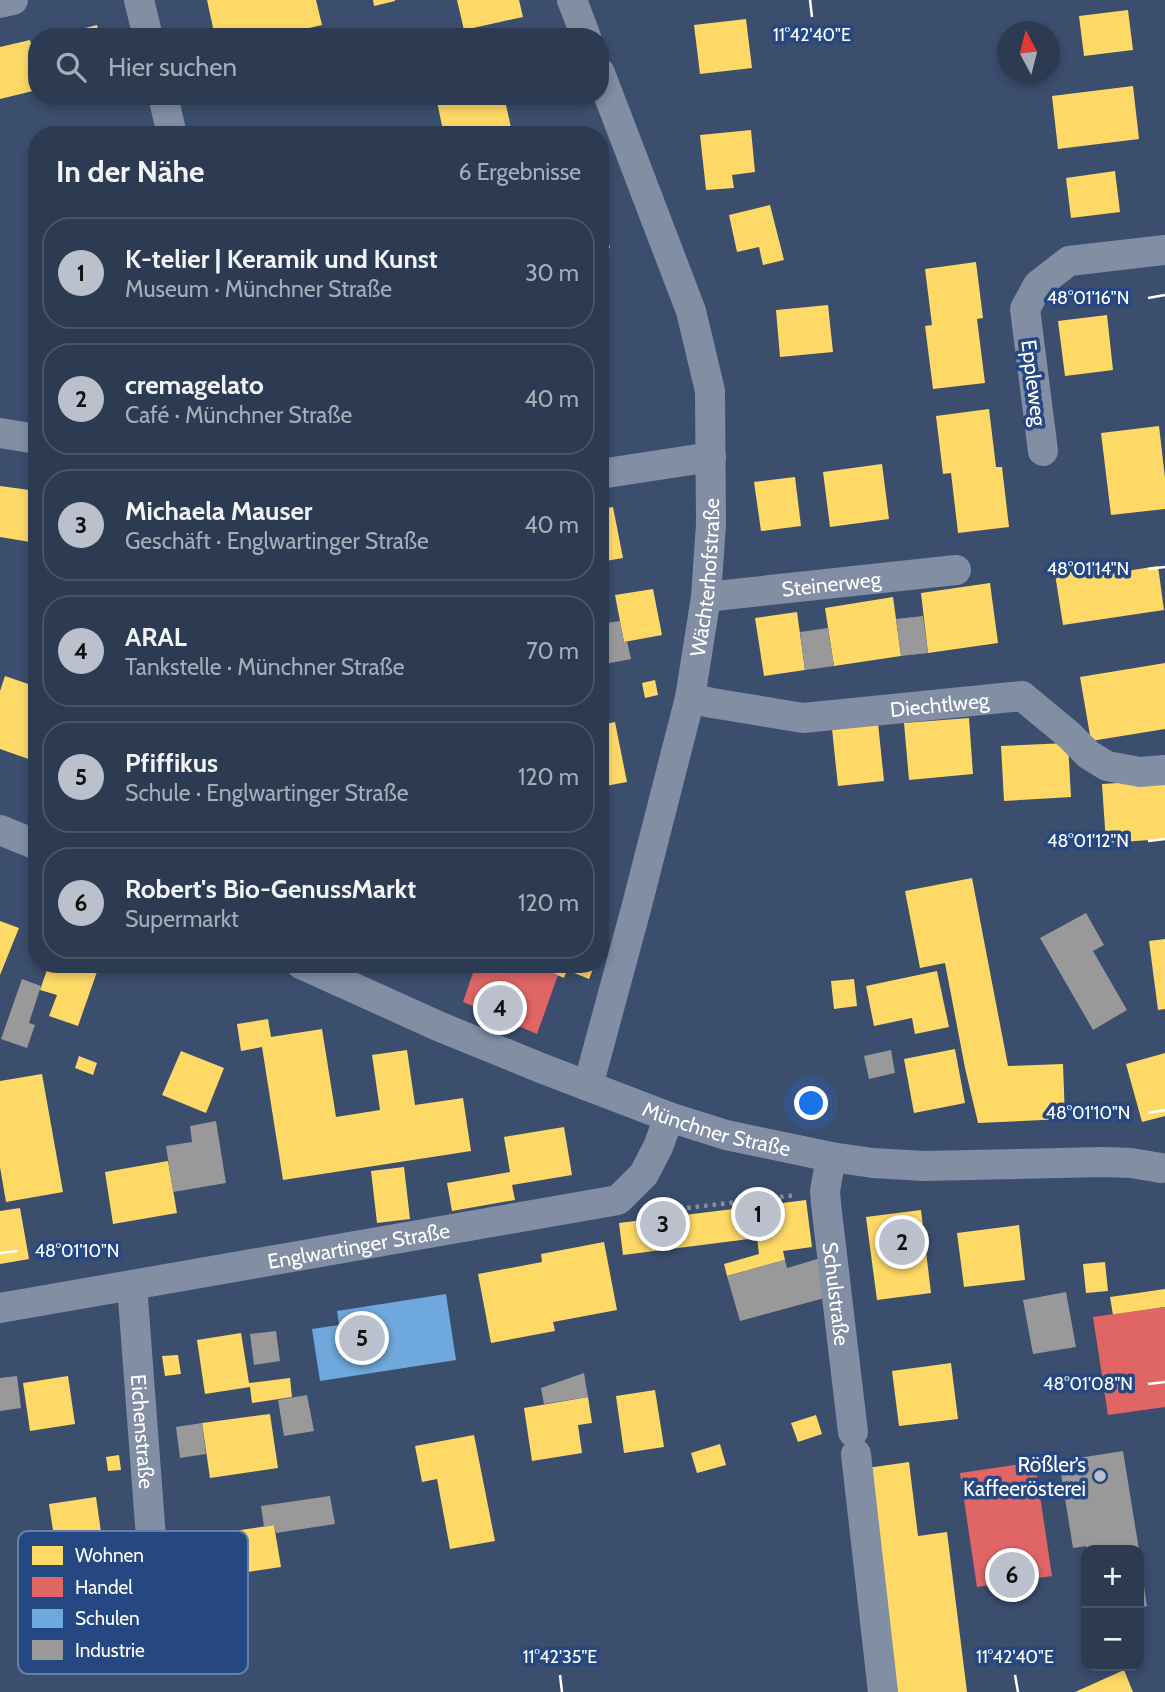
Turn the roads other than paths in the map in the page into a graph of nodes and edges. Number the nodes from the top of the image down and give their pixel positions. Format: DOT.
graph roads {
  1 [pos="13,0"];
  2 [pos="139,0"];
  3 [pos="572,0"];
  4 [pos="0,3"];
  5 [pos="146,28"];
  6 [pos="583,28"];
  7 [pos="609,97"];
  8 [pos="165,105"];
  9 [pos="170,126"];
  10 [pos="1165,250"];
  11 [pos="0,433"];
  12 [pos="28,438"];
  13 [pos="1043,451"];
  14 [pos="711,457"];
  15 [pos="609,473"];
  16 [pos="956,570"];
  17 [pos="706,597"];
  18 [pos="690,698"];
  19 [pos="1165,770"];
  20 [pos="0,830"];
  21 [pos="28,841"];
  22 [pos="321,973"];
  23 [pos="587,1086"];
  24 [pos="669,1117"];
  25 [pos="831,1157"];
  26 [pos="1164,1171"];
  27 [pos="132,1285"];
  28 [pos="0,1308"];
  29 [pos="150,1531"];
  30 [pos="883,1692"];
  1 -- 4 [label="street"];
  2 -- 5 [label="street"];
  3 -- 6 [label="street"];
  7 -- 14 [label="street, Wächterhofstraße"];
  8 -- 9 [label="street"];
  10 -- 13 [label="street, Eppleweg"];
  11 -- 12 [label="street"];
  14 -- 15 [label="street"];
  14 -- 17 [label="street, Wächterhofstraße"];
  16 -- 17 [label="street, Steinerweg"];
  17 -- 18 [label="street, Wächterhofstraße"];
  18 -- 19 [label="street, Diechtlweg"];
  18 -- 23 [label="street, Wächterhofstraße"];
  20 -- 21 [label="street"];
  22 -- 23 [label="street, Münchner Straße"];
  23 -- 24 [label="street, Münchner Straße"];
  24 -- 25 [label="street, Münchner Straße"];
  24 -- 27 [label="street, Englwartinger Straße"];
  25 -- 26 [label="street, Münchner Straße"];
  25 -- 30 [label="street, Schulstraße"];
  27 -- 28 [label="street, Englwartinger Straße"];
  27 -- 29 [label="street, Eichenstraße"];
}
